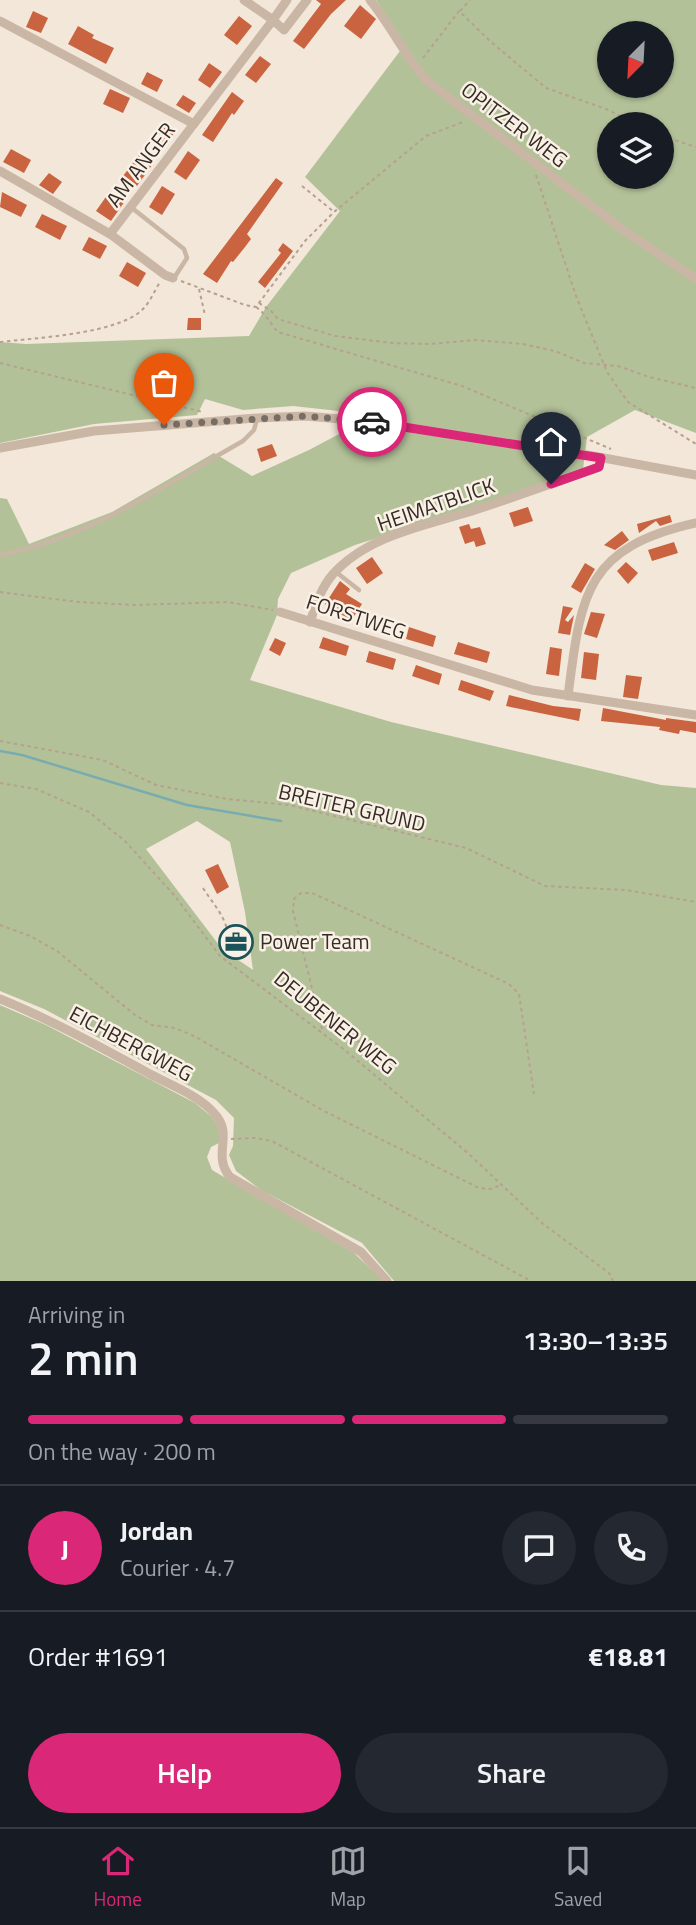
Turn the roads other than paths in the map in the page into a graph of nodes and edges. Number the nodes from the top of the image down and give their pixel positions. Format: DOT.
graph roads {
  1 [pos="244,0"];
  2 [pos="287,0"];
  3 [pos="307,0"];
  4 [pos="370,0"];
  5 [pos="272,20"];
  6 [pos="0,21"];
  7 [pos="194,124"];
  8 [pos="0,172"];
  9 [pos="131,207"];
  10 [pos="110,234"];
  11 [pos="169,277"];
  12 [pos="696,279"];
  13 [pos="257,418"];
  14 [pos="0,448"];
  15 [pos="601,458"];
  16 [pos="696,475"];
  17 [pos="696,523"];
  18 [pos="0,555"];
  19 [pos="336,572"];
  20 [pos="359,590"];
  21 [pos="280,611"];
  22 [pos="310,622"];
  23 [pos="568,696"];
  24 [pos="696,715"];
  25 [pos="0,999"];
  26 [pos="387,1281"];
  1 -- 5 [label="street"];
  2 -- 5 [label="street, AM ANGER"];
  3 -- 5 [label="street"];
  4 -- 12 [label="street, OPITZER WEG"];
  5 -- 7 [label="street, AM ANGER"];
  6 -- 7 [label="street"];
  7 -- 9 [label="street, AM ANGER"];
  8 -- 10 [label="street"];
  9 -- 10 [label="street, AM ANGER"];
  9 -- 11 [label="lane"];
  10 -- 11 [label="street, AM ANGER"];
  13 -- 14 [label="street"];
  13 -- 15 [label="street"];
  13 -- 18 [label="lane"];
  15 -- 16 [label="street"];
  15 -- 19 [label="street, HEIMATBLICK"];
  17 -- 23 [label="street"];
  19 -- 20 [label="lane"];
  19 -- 22 [label="street, HEIMATBLICK"];
  21 -- 22 [label="street, FORSTWEG"];
  22 -- 23 [label="street, FORSTWEG"];
  23 -- 24 [label="street, FORSTWEG"];
  25 -- 26 [label="street, EICHBERGWEG"];
}
